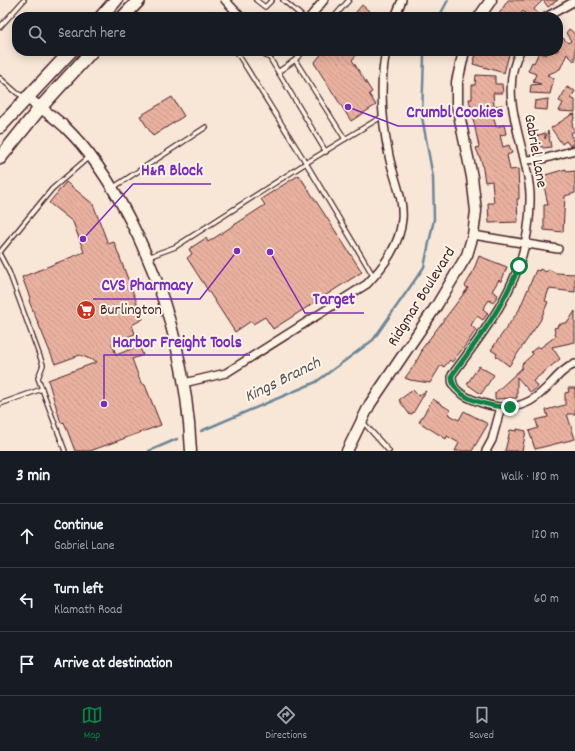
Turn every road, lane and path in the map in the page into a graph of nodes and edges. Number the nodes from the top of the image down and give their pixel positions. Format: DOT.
graph roads {
  1 [pos="24,0"];
  2 [pos="116,0"];
  3 [pos="139,0"];
  4 [pos="225,0"];
  5 [pos="256,0"];
  6 [pos="272,0"];
  7 [pos="283,0"];
  8 [pos="324,0"];
  9 [pos="342,0"];
  10 [pos="349,0"];
  11 [pos="402,0"];
  12 [pos="491,0"];
  13 [pos="575,1"];
  14 [pos="346,4"];
  15 [pos="13,12"];
  16 [pos="106,12"];
  17 [pos="128,12"];
  18 [pos="236,12"];
  19 [pos="297,12"];
  20 [pos="314,12"];
  21 [pos="339,12"];
  22 [pos="397,12"];
  23 [pos="483,12"];
  24 [pos="555,12"];
  25 [pos="12,14"];
  26 [pos="0,27"];
  27 [pos="66,56"];
  28 [pos="87,56"];
  29 [pos="239,56"];
  30 [pos="271,56"];
  31 [pos="299,56"];
  32 [pos="386,56"];
  33 [pos="463,56"];
  34 [pos="518,56"];
  35 [pos="295,60"];
  36 [pos="278,72"];
  37 [pos="0,78"];
  38 [pos="26,97"];
  39 [pos="40,108"];
  40 [pos="382,116"];
  41 [pos="206,126"];
  42 [pos="0,127"];
  43 [pos="345,139"];
  44 [pos="575,150"];
  45 [pos="326,152"];
  46 [pos="90,156"];
  47 [pos="0,158"];
  48 [pos="524,160"];
  49 [pos="306,163"];
  50 [pos="113,188"];
  51 [pos="473,235"];
  52 [pos="525,244"];
  53 [pos="558,249"];
  54 [pos="0,252"];
  55 [pos="0,255"];
  56 [pos="148,256"];
  57 [pos="374,276"];
  58 [pos="575,364"];
  59 [pos="184,383"];
  60 [pos="42,389"];
  61 [pos="0,404"];
  62 [pos="501,407"];
  63 [pos="362,421"];
  64 [pos="65,451"];
  65 [pos="191,451"];
  66 [pos="347,451"];
  67 [pos="389,451"];
  68 [pos="486,451"];
  1 -- 15 [label="lane"];
  2 -- 16 [label="main road"];
  3 -- 17 [label="main road"];
  4 -- 18 [label="street"];
  5 -- 6 [label="lane"];
  7 -- 19 [label="lane"];
  8 -- 20 [label="street"];
  9 -- 14 [label="lane"];
  10 -- 14 [label="lane"];
  11 -- 22 [label="street"];
  12 -- 23 [label="street"];
  13 -- 24 [label="street"];
  14 -- 21 [label="lane"];
  25 -- 26 [label="lane"];
  27 -- 38 [label="main road"];
  28 -- 39 [label="main road"];
  29 -- 49 [label="lane"];
  30 -- 36 [label="lane"];
  31 -- 35 [label="lane"];
  32 -- 40 [label="street"];
  33 -- 51 [label="street, Ridgmar Boulevard"];
  34 -- 48 [label="street, Gabriel Lane"];
  35 -- 36 [label="lane"];
  35 -- 43 [label="lane"];
  36 -- 45 [label="lane"];
  37 -- 38 [label="lane"];
  38 -- 39 [label="street"];
  38 -- 42 [label="main road"];
  39 -- 46 [label="street"];
  39 -- 47 [label="main road"];
  40 -- 43 [label="lane"];
  40 -- 57 [label="street"];
  41 -- 50 [label="lane"];
  43 -- 45 [label="lane"];
  44 -- 48 [label="street"];
  45 -- 49 [label="lane"];
  46 -- 50 [label="street"];
  46 -- 54 [label="lane"];
  48 -- 52 [label="street, Gabriel Lane"];
  49 -- 56 [label="lane"];
  49 -- 57 [label="lane"];
  50 -- 56 [label="street"];
  51 -- 52 [label="street"];
  51 -- 63 [label="street, Ridgmar Boulevard"];
  52 -- 53 [label="street"];
  52 -- 62 [label="street, Gabriel Lane"];
  55 -- 60 [label="lane"];
  56 -- 59 [label="street"];
  57 -- 59 [label="street"];
  58 -- 62 [label="street"];
  59 -- 65 [label="street"];
  60 -- 61 [label="lane"];
  60 -- 64 [label="lane"];
  62 -- 68 [label="street"];
  63 -- 66 [label="street, Ridgmar Boulevard"];
  63 -- 67 [label="lane"];
}
